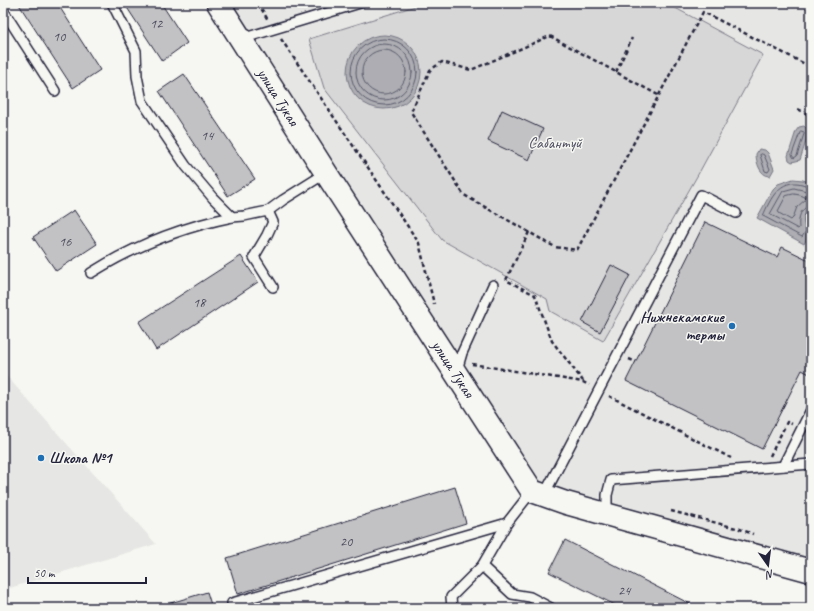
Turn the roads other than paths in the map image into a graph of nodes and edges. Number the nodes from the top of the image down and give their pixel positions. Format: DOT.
graph roads {
  1 [pos="112,3"];
  2 [pos="218,3"];
  3 [pos="360,3"];
  4 [pos="3,10"];
  5 [pos="241,39"];
  6 [pos="55,91"];
  7 [pos="326,172"];
  8 [pos="268,211"];
  9 [pos="736,213"];
  10 [pos="232,217"];
  11 [pos="90,273"];
  12 [pos="493,286"];
  13 [pos="273,287"];
  14 [pos="459,364"];
  15 [pos="811,410"];
  16 [pos="811,464"];
  17 [pos="783,466"];
  18 [pos="538,493"];
  19 [pos="607,514"];
  20 [pos="507,523"];
  21 [pos="482,566"];
  22 [pos="811,571"];
  23 [pos="233,608"];
  24 [pos="452,608"];
  25 [pos="551,608"];
  1 -- 10 [label="lane"];
  2 -- 5 [label="street, улица Тукая"];
  3 -- 5 [label="lane"];
  4 -- 6 [label="lane"];
  5 -- 7 [label="street, улица Тукая"];
  7 -- 8 [label="lane"];
  7 -- 14 [label="street, улица Тукая"];
  8 -- 10 [label="lane"];
  8 -- 13 [label="lane"];
  9 -- 18 [label="lane"];
  10 -- 11 [label="lane"];
  12 -- 14 [label="lane"];
  14 -- 18 [label="street, улица Тукая"];
  15 -- 17 [label="lane"];
  16 -- 17 [label="lane"];
  17 -- 19 [label="lane"];
  18 -- 19 [label="street"];
  18 -- 20 [label="lane"];
  19 -- 22 [label="street"];
  20 -- 21 [label="lane"];
  20 -- 23 [label="lane"];
  21 -- 24 [label="lane"];
  21 -- 25 [label="lane"];
}
